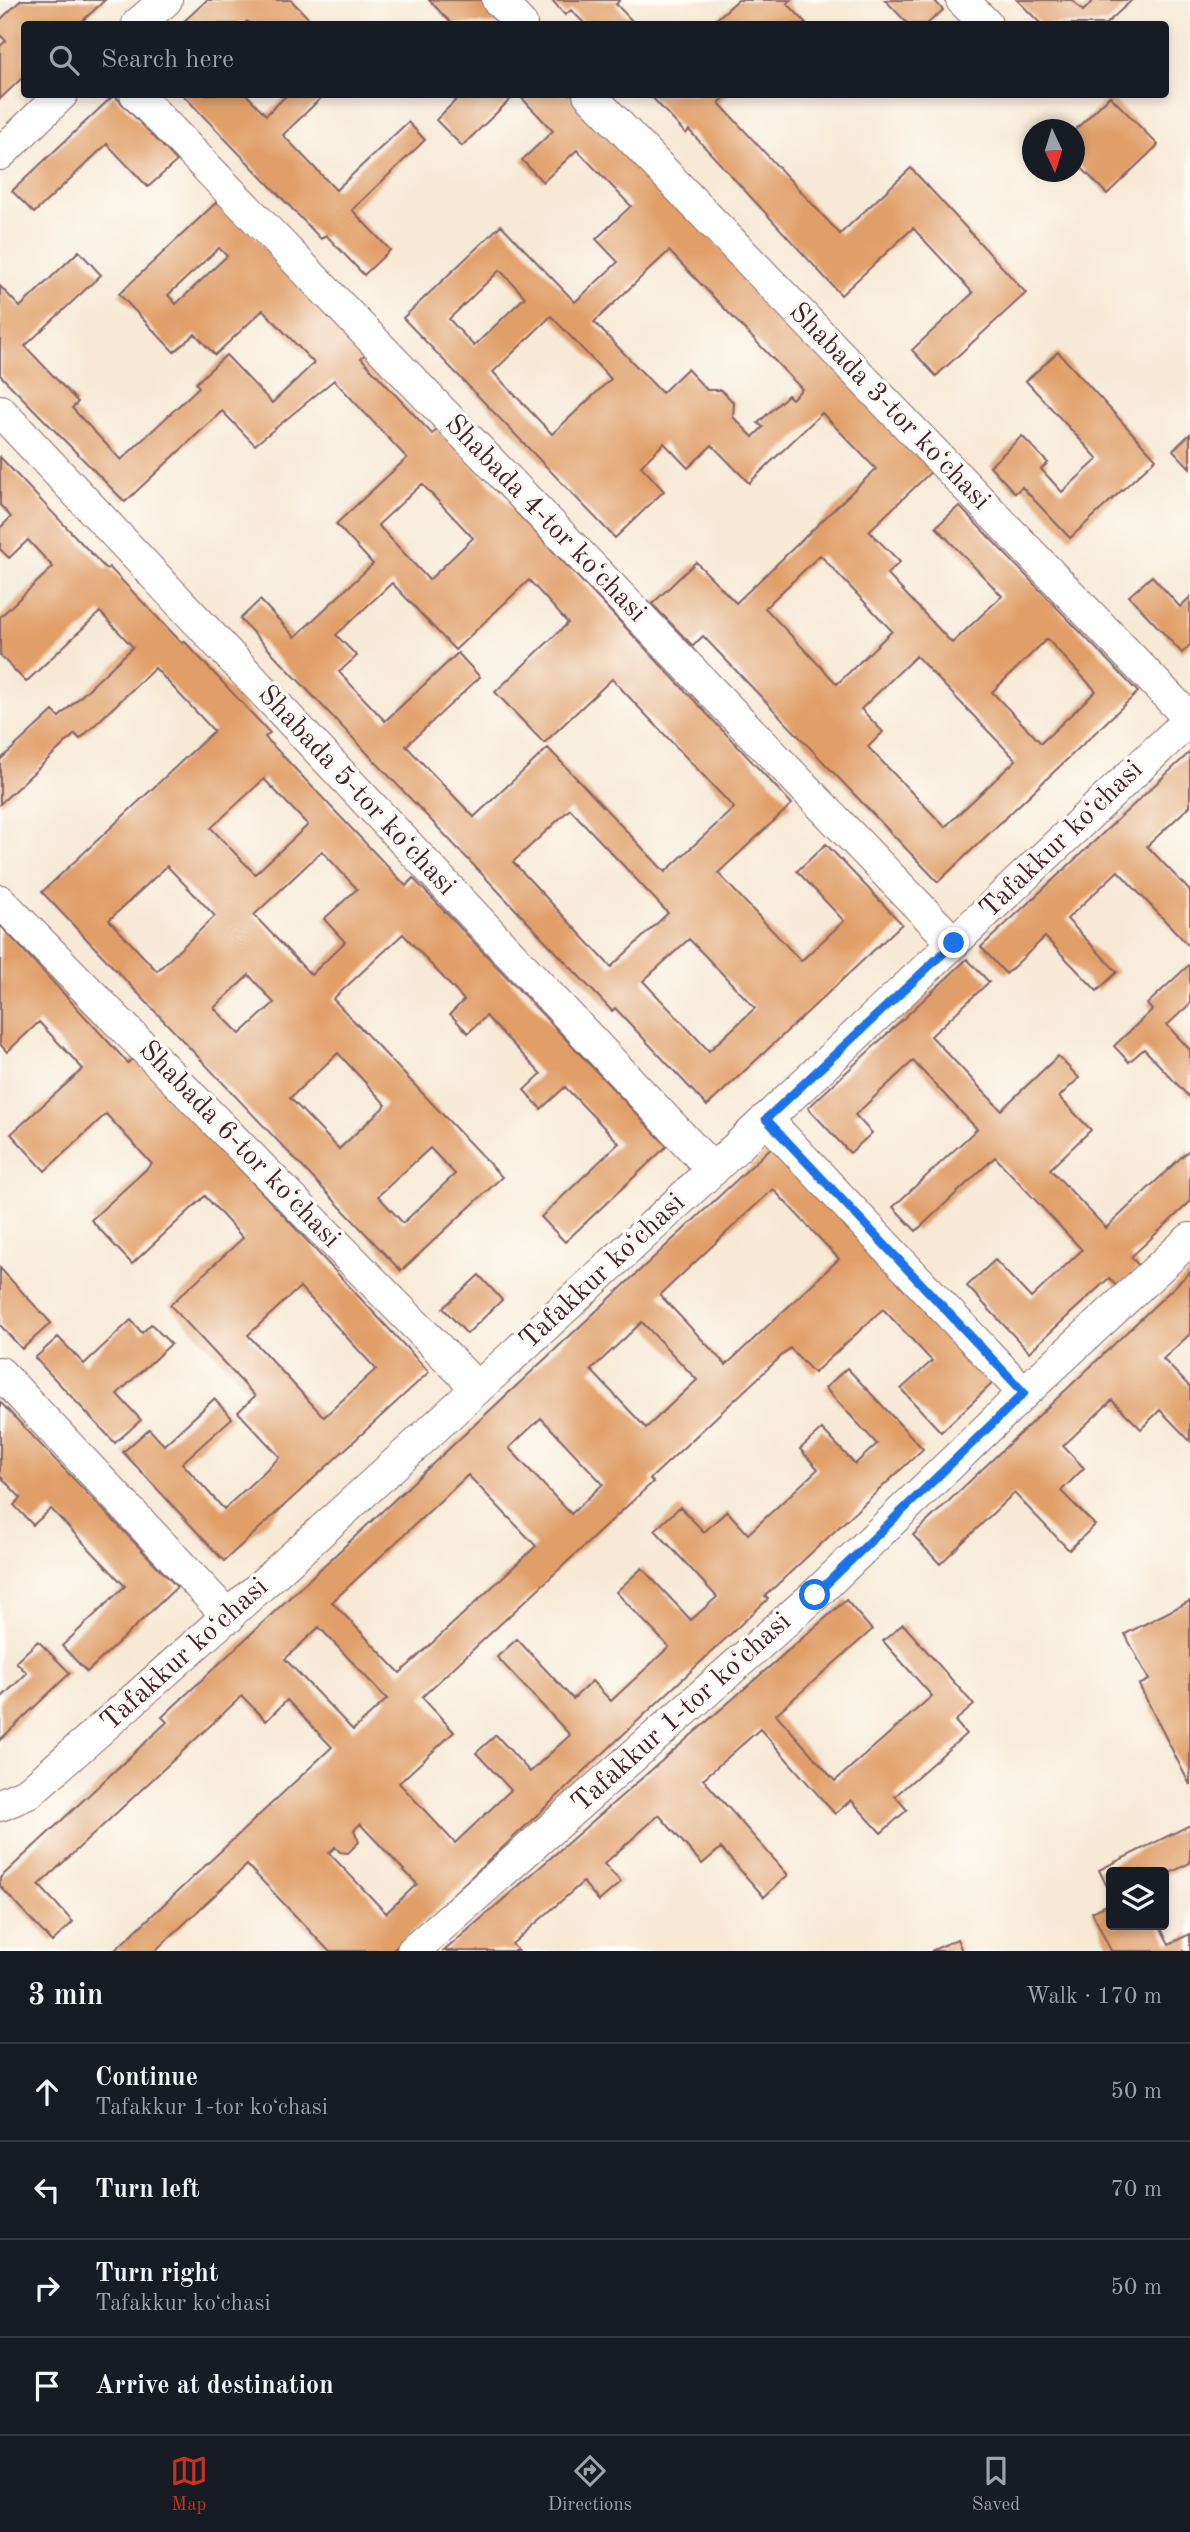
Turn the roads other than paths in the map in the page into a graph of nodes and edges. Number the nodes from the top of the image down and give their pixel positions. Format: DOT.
graph roads {
  1 [pos="166,0"];
  2 [pos="498,0"];
  3 [pos="962,0"];
  4 [pos="142,21"];
  5 [pos="519,21"];
  6 [pos="983,21"];
  7 [pos="58,98"];
  8 [pos="140,98"];
  9 [pos="593,98"];
  10 [pos="0,154"];
  11 [pos="0,411"];
  12 [pos="1190,719"];
  13 [pos="0,901"];
  14 [pos="954,943"];
  15 [pos="766,1119"];
  16 [pos="713,1170"];
  17 [pos="1190,1239"];
  18 [pos="0,1373"];
  19 [pos="477,1388"];
  20 [pos="1024,1393"];
  21 [pos="229,1617"];
  22 [pos="0,1805"];
  23 [pos="413,1951"];
  1 -- 4 [label="street"];
  2 -- 5 [label="street"];
  3 -- 6 [label="street"];
  7 -- 10 [label="street"];
  8 -- 14 [label="street, Shabada 4-tor koʻchasi"];
  9 -- 12 [label="street, Shabada 3-tor koʻchasi"];
  11 -- 16 [label="street, Shabada 5-tor koʻchasi"];
  12 -- 14 [label="street, Tafakkur koʻchasi"];
  13 -- 19 [label="street, Shabada 6-tor koʻchasi"];
  14 -- 15 [label="street, Tafakkur koʻchasi"];
  15 -- 16 [label="street, Tafakkur koʻchasi"];
  15 -- 20 [label="street"];
  16 -- 19 [label="street, Tafakkur koʻchasi"];
  17 -- 20 [label="street, Tafakkur 1-tor koʻchasi"];
  18 -- 21 [label="street"];
  19 -- 21 [label="street, Tafakkur koʻchasi"];
  20 -- 23 [label="street, Tafakkur 1-tor koʻchasi"];
  21 -- 22 [label="street, Tafakkur koʻchasi"];
}
